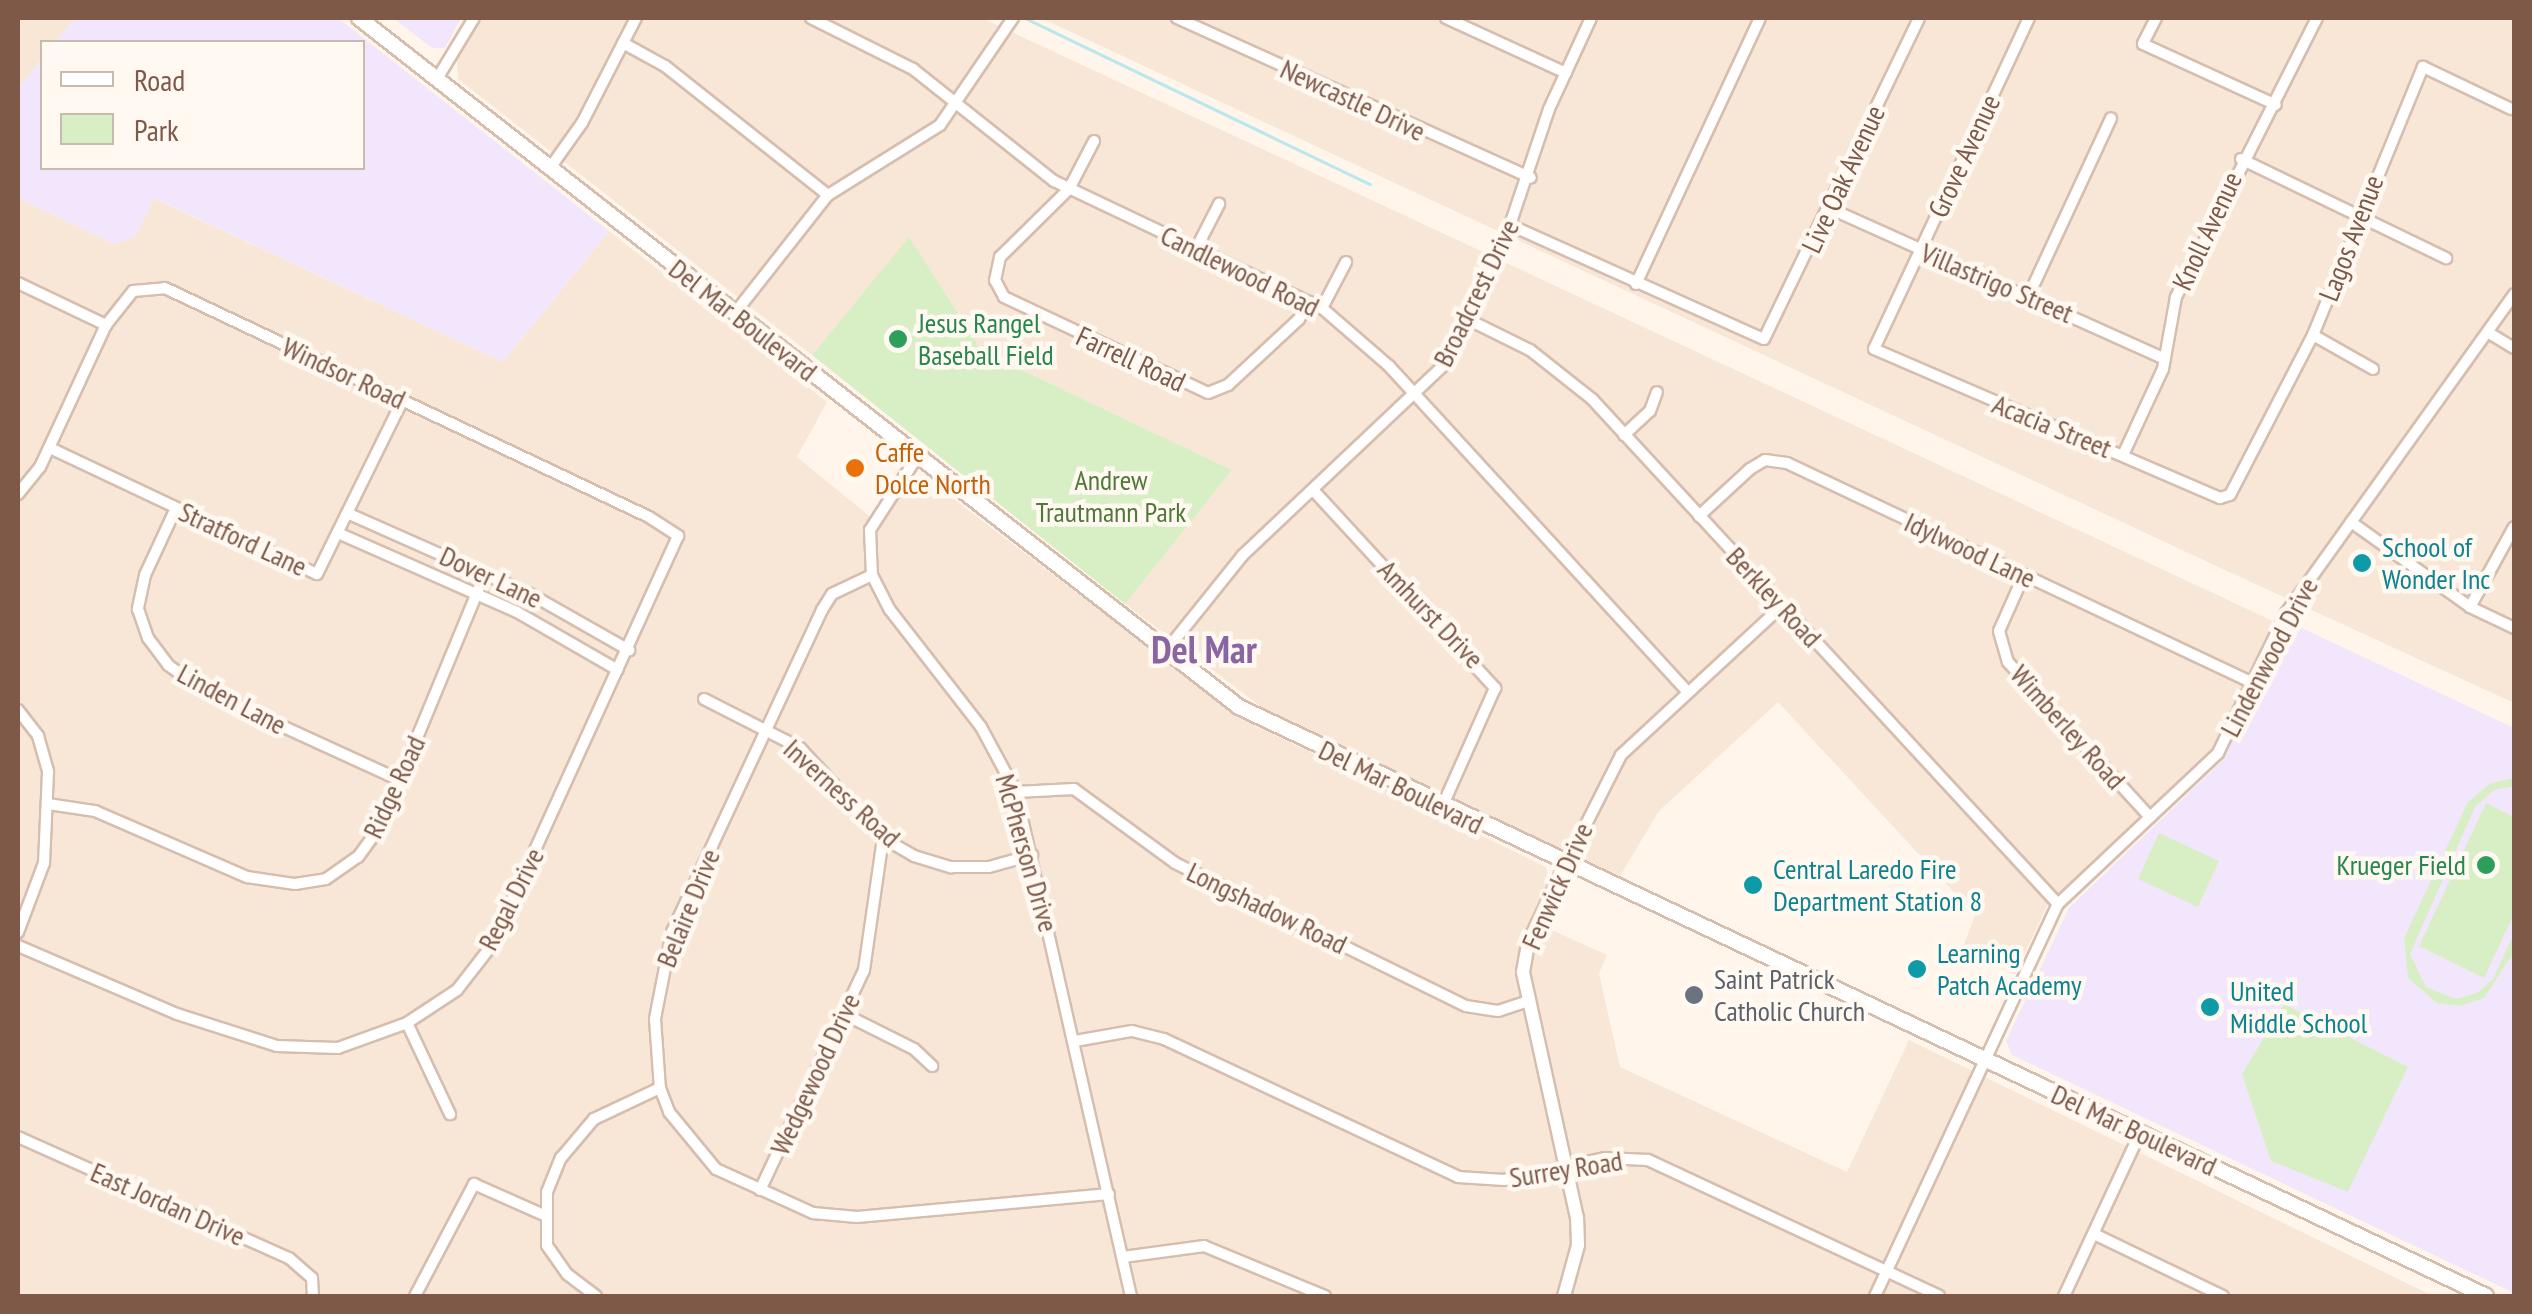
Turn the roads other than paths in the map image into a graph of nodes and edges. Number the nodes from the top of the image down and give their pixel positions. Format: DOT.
graph roads {
  1 [pos="359,18"];
  2 [pos="474,18"];
  3 [pos="636,18"];
  4 [pos="811,18"];
  5 [pos="1013,18"];
  6 [pos="1176,18"];
  7 [pos="1446,18"];
  8 [pos="1591,18"];
  9 [pos="1760,18"];
  10 [pos="1919,18"];
  11 [pos="2029,18"];
  12 [pos="2156,18"];
  13 [pos="2317,18"];
  14 [pos="1463,21"];
  15 [pos="623,42"];
  16 [pos="1566,72"];
  17 [pos="437,79"];
  18 [pos="957,104"];
  19 [pos="2276,105"];
  20 [pos="2512,109"];
  21 [pos="2112,118"];
  22 [pos="1094,141"];
  23 [pos="2241,158"];
  24 [pos="550,168"];
  25 [pos="1530,178"];
  26 [pos="1070,189"];
  27 [pos="828,196"];
  28 [pos="1219,204"];
  29 [pos="1829,208"];
  30 [pos="2357,217"];
  31 [pos="1510,225"];
  32 [pos="1196,249"];
  33 [pos="1920,251"];
  34 [pos="2446,258"];
  35 [pos="1346,262"];
  36 [pos="18,284"];
  37 [pos="1636,284"];
  38 [pos="2514,294"];
  39 [pos="2028,297"];
  40 [pos="1308,302"];
  41 [pos="1322,308"];
  42 [pos="735,313"];
  43 [pos="1467,320"];
  44 [pos="106,324"];
  45 [pos="2489,332"];
  46 [pos="2314,334"];
  47 [pos="2514,348"];
  48 [pos="1874,349"];
  49 [pos="2165,359"];
  50 [pos="2373,369"];
  51 [pos="1657,392"];
  52 [pos="1416,396"];
  53 [pos="402,401"];
  54 [pos="1624,435"];
  55 [pos="50,448"];
  56 [pos="2123,456"];
  57 [pos="917,457"];
  58 [pos="1314,491"];
  59 [pos="18,494"];
  60 [pos="2230,495"];
  61 [pos="176,508"];
  62 [pos="347,513"];
  63 [pos="1699,516"];
  64 [pos="2351,522"];
  65 [pos="2514,527"];
  66 [pos="338,533"];
  67 [pos="678,536"];
  68 [pos="486,574"];
  69 [pos="872,575"];
  70 [pos="2024,576"];
  71 [pos="477,594"];
  72 [pos="1782,606"];
  73 [pos="2470,607"];
  74 [pos="2514,628"];
  75 [pos="630,650"];
  76 [pos="1165,652"];
  77 [pos="618,670"];
  78 [pos="2252,682"];
  79 [pos="1688,692"];
  80 [pos="704,699"];
  81 [pos="18,710"];
  82 [pos="768,729"];
  83 [pos="400,780"];
  84 [pos="1016,792"];
  85 [pos="48,804"];
  86 [pos="1442,807"];
  87 [pos="2150,817"];
  88 [pos="883,838"];
  89 [pos="1032,855"];
  90 [pos="1564,866"];
  91 [pos="2058,904"];
  92 [pos="18,932"];
  93 [pos="18,946"];
  94 [pos="1528,1001"];
  95 [pos="846,1015"];
  96 [pos="407,1024"];
  97 [pos="1075,1041"];
  98 [pos="1984,1059"];
  99 [pos="932,1066"];
  100 [pos="660,1088"];
  101 [pos="450,1114"];
  102 [pos="2140,1132"];
  103 [pos="18,1137"];
  104 [pos="1566,1166"];
  105 [pos="760,1190"];
  106 [pos="1109,1194"];
  107 [pos="544,1214"];
  108 [pos="2094,1234"];
  109 [pos="1123,1258"];
  110 [pos="1887,1272"];
  111 [pos="313,1296"];
  112 [pos="416,1296"];
  113 [pos="596,1296"];
  114 [pos="1132,1296"];
  115 [pos="1325,1296"];
  116 [pos="1564,1296"];
  117 [pos="1874,1296"];
  118 [pos="1939,1296"];
  119 [pos="2064,1296"];
  120 [pos="2223,1296"];
  121 [pos="2486,1296"];
  1 -- 17 [label="main road, Del Mar Boulevard"];
  2 -- 17 [label="street"];
  3 -- 15 [label="street"];
  4 -- 18 [label="street, Candlewood Road"];
  5 -- 18 [label="street"];
  6 -- 25 [label="street, Newcastle Drive"];
  7 -- 14 [label="street"];
  8 -- 16 [label="street, Broadcrest Drive"];
  9 -- 37 [label="street"];
  10 -- 29 [label="street, Live Oak Avenue"];
  11 -- 33 [label="street, Grove Avenue"];
  12 -- 19 [label="street"];
  13 -- 19 [label="street, Knoll Avenue"];
  14 -- 16 [label="street"];
  15 -- 24 [label="street"];
  15 -- 27 [label="street"];
  16 -- 25 [label="street, Broadcrest Drive"];
  17 -- 24 [label="main road, Del Mar Boulevard"];
  18 -- 26 [label="street, Candlewood Road"];
  18 -- 27 [label="street"];
  19 -- 23 [label="street, Knoll Avenue"];
  20 -- 30 [label="street, Lagos Avenue"];
  21 -- 39 [label="street"];
  22 -- 26 [label="street"];
  23 -- 30 [label="street"];
  23 -- 49 [label="street, Knoll Avenue"];
  24 -- 42 [label="main road, Del Mar Boulevard"];
  25 -- 31 [label="street, Broadcrest Drive"];
  26 -- 32 [label="street, Candlewood Road"];
  26 -- 40 [label="street, Farrell Road"];
  27 -- 42 [label="street"];
  28 -- 32 [label="street"];
  29 -- 33 [label="street, Villastrigo Street"];
  29 -- 37 [label="street, Live Oak Avenue"];
  30 -- 34 [label="street"];
  30 -- 46 [label="street, Lagos Avenue"];
  31 -- 37 [label="street"];
  31 -- 43 [label="street, Broadcrest Drive"];
  32 -- 40 [label="street, Candlewood Road"];
  33 -- 39 [label="street, Villastrigo Street"];
  33 -- 48 [label="street, Grove Avenue"];
  35 -- 41 [label="street"];
  36 -- 44 [label="street"];
  38 -- 45 [label="street, Lindenwood Drive"];
  39 -- 49 [label="street, Villastrigo Street"];
  40 -- 41 [label="street, Candlewood Road"];
  41 -- 52 [label="street, Candlewood Road"];
  42 -- 57 [label="main road, Del Mar Boulevard"];
  43 -- 52 [label="street, Broadcrest Drive"];
  43 -- 54 [label="street, Berkley Road"];
  44 -- 53 [label="street, Windsor Road"];
  44 -- 55 [label="street"];
  45 -- 47 [label="street"];
  45 -- 64 [label="street, Lindenwood Drive"];
  46 -- 50 [label="street"];
  46 -- 60 [label="street, Lagos Avenue"];
  48 -- 56 [label="street, Acacia Street"];
  49 -- 56 [label="street, Knoll Avenue"];
  51 -- 54 [label="street"];
  52 -- 58 [label="street, Broadcrest Drive"];
  52 -- 79 [label="street, Candlewood Road"];
  53 -- 62 [label="street, Stratford Lane"];
  53 -- 67 [label="street, Windsor Road"];
  54 -- 63 [label="street, Berkley Road"];
  55 -- 59 [label="street"];
  55 -- 61 [label="street, Stratford Lane"];
  56 -- 60 [label="street, Acacia Street"];
  57 -- 69 [label="street"];
  57 -- 76 [label="main road, Del Mar Boulevard"];
  58 -- 76 [label="street, Broadcrest Drive"];
  58 -- 86 [label="street, Amhurst Drive"];
  61 -- 66 [label="street, Stratford Lane"];
  61 -- 83 [label="street, Linden Lane"];
  62 -- 66 [label="street, Stratford Lane"];
  62 -- 68 [label="street, Dover Lane"];
  63 -- 70 [label="street, Idylwood Lane"];
  63 -- 72 [label="street, Berkley Road"];
  64 -- 73 [label="street"];
  64 -- 78 [label="street, Lindenwood Drive"];
  65 -- 73 [label="street"];
  66 -- 71 [label="street, Dover Lane"];
  67 -- 75 [label="street, Regal Drive"];
  68 -- 71 [label="street, Ridge Road"];
  68 -- 75 [label="street, Dover Lane"];
  69 -- 82 [label="street, Belaire Drive"];
  69 -- 84 [label="street, McPherson Drive"];
  70 -- 78 [label="street, Idylwood Lane"];
  70 -- 87 [label="street, Wimberley Road"];
  71 -- 77 [label="street, Dover Lane"];
  71 -- 83 [label="street, Ridge Road"];
  72 -- 79 [label="street, Fenwick Drive"];
  72 -- 91 [label="street, Berkley Road"];
  73 -- 74 [label="street"];
  75 -- 77 [label="street, Regal Drive"];
  76 -- 86 [label="main road, Del Mar Boulevard"];
  77 -- 96 [label="street, Regal Drive"];
  78 -- 87 [label="street, Lindenwood Drive"];
  79 -- 90 [label="street, Fenwick Drive"];
  80 -- 82 [label="street"];
  81 -- 85 [label="street"];
  82 -- 88 [label="street, Inverness Road"];
  82 -- 100 [label="street, Belaire Drive"];
  83 -- 85 [label="street, Ridge Road"];
  84 -- 89 [label="street, McPherson Drive"];
  84 -- 94 [label="street, Longshadow Road"];
  85 -- 92 [label="street"];
  86 -- 90 [label="main road, Del Mar Boulevard"];
  87 -- 91 [label="street, Lindenwood Drive"];
  88 -- 89 [label="street, Inverness Road"];
  88 -- 95 [label="street, Wedgewood Drive"];
  89 -- 97 [label="street, McPherson Drive"];
  90 -- 94 [label="street, Fenwick Drive"];
  90 -- 98 [label="main road, Del Mar Boulevard"];
  91 -- 98 [label="street, Lindenwood Drive"];
  93 -- 96 [label="street, Regal Drive"];
  94 -- 104 [label="street, Fenwick Drive"];
  95 -- 99 [label="street"];
  95 -- 105 [label="street, Wedgewood Drive"];
  96 -- 101 [label="street"];
  97 -- 104 [label="street, Surrey Road"];
  97 -- 106 [label="street, McPherson Drive"];
  98 -- 102 [label="main road, Del Mar Boulevard"];
  98 -- 110 [label="street, Lindenwood Drive"];
  100 -- 105 [label="street, Belaire Drive"];
  100 -- 107 [label="street"];
  102 -- 108 [label="street"];
  102 -- 121 [label="main road, Del Mar Boulevard"];
  103 -- 111 [label="street, East Jordan Drive"];
  104 -- 110 [label="street, Surrey Road"];
  104 -- 116 [label="street, Fenwick Drive"];
  105 -- 106 [label="street, Belaire Drive"];
  106 -- 109 [label="street, McPherson Drive"];
  107 -- 112 [label="street"];
  107 -- 113 [label="street"];
  108 -- 119 [label="street"];
  108 -- 120 [label="street"];
  109 -- 114 [label="street, McPherson Drive"];
  109 -- 115 [label="street"];
  110 -- 117 [label="street, Lindenwood Drive"];
  110 -- 118 [label="street, Surrey Road"];
}
